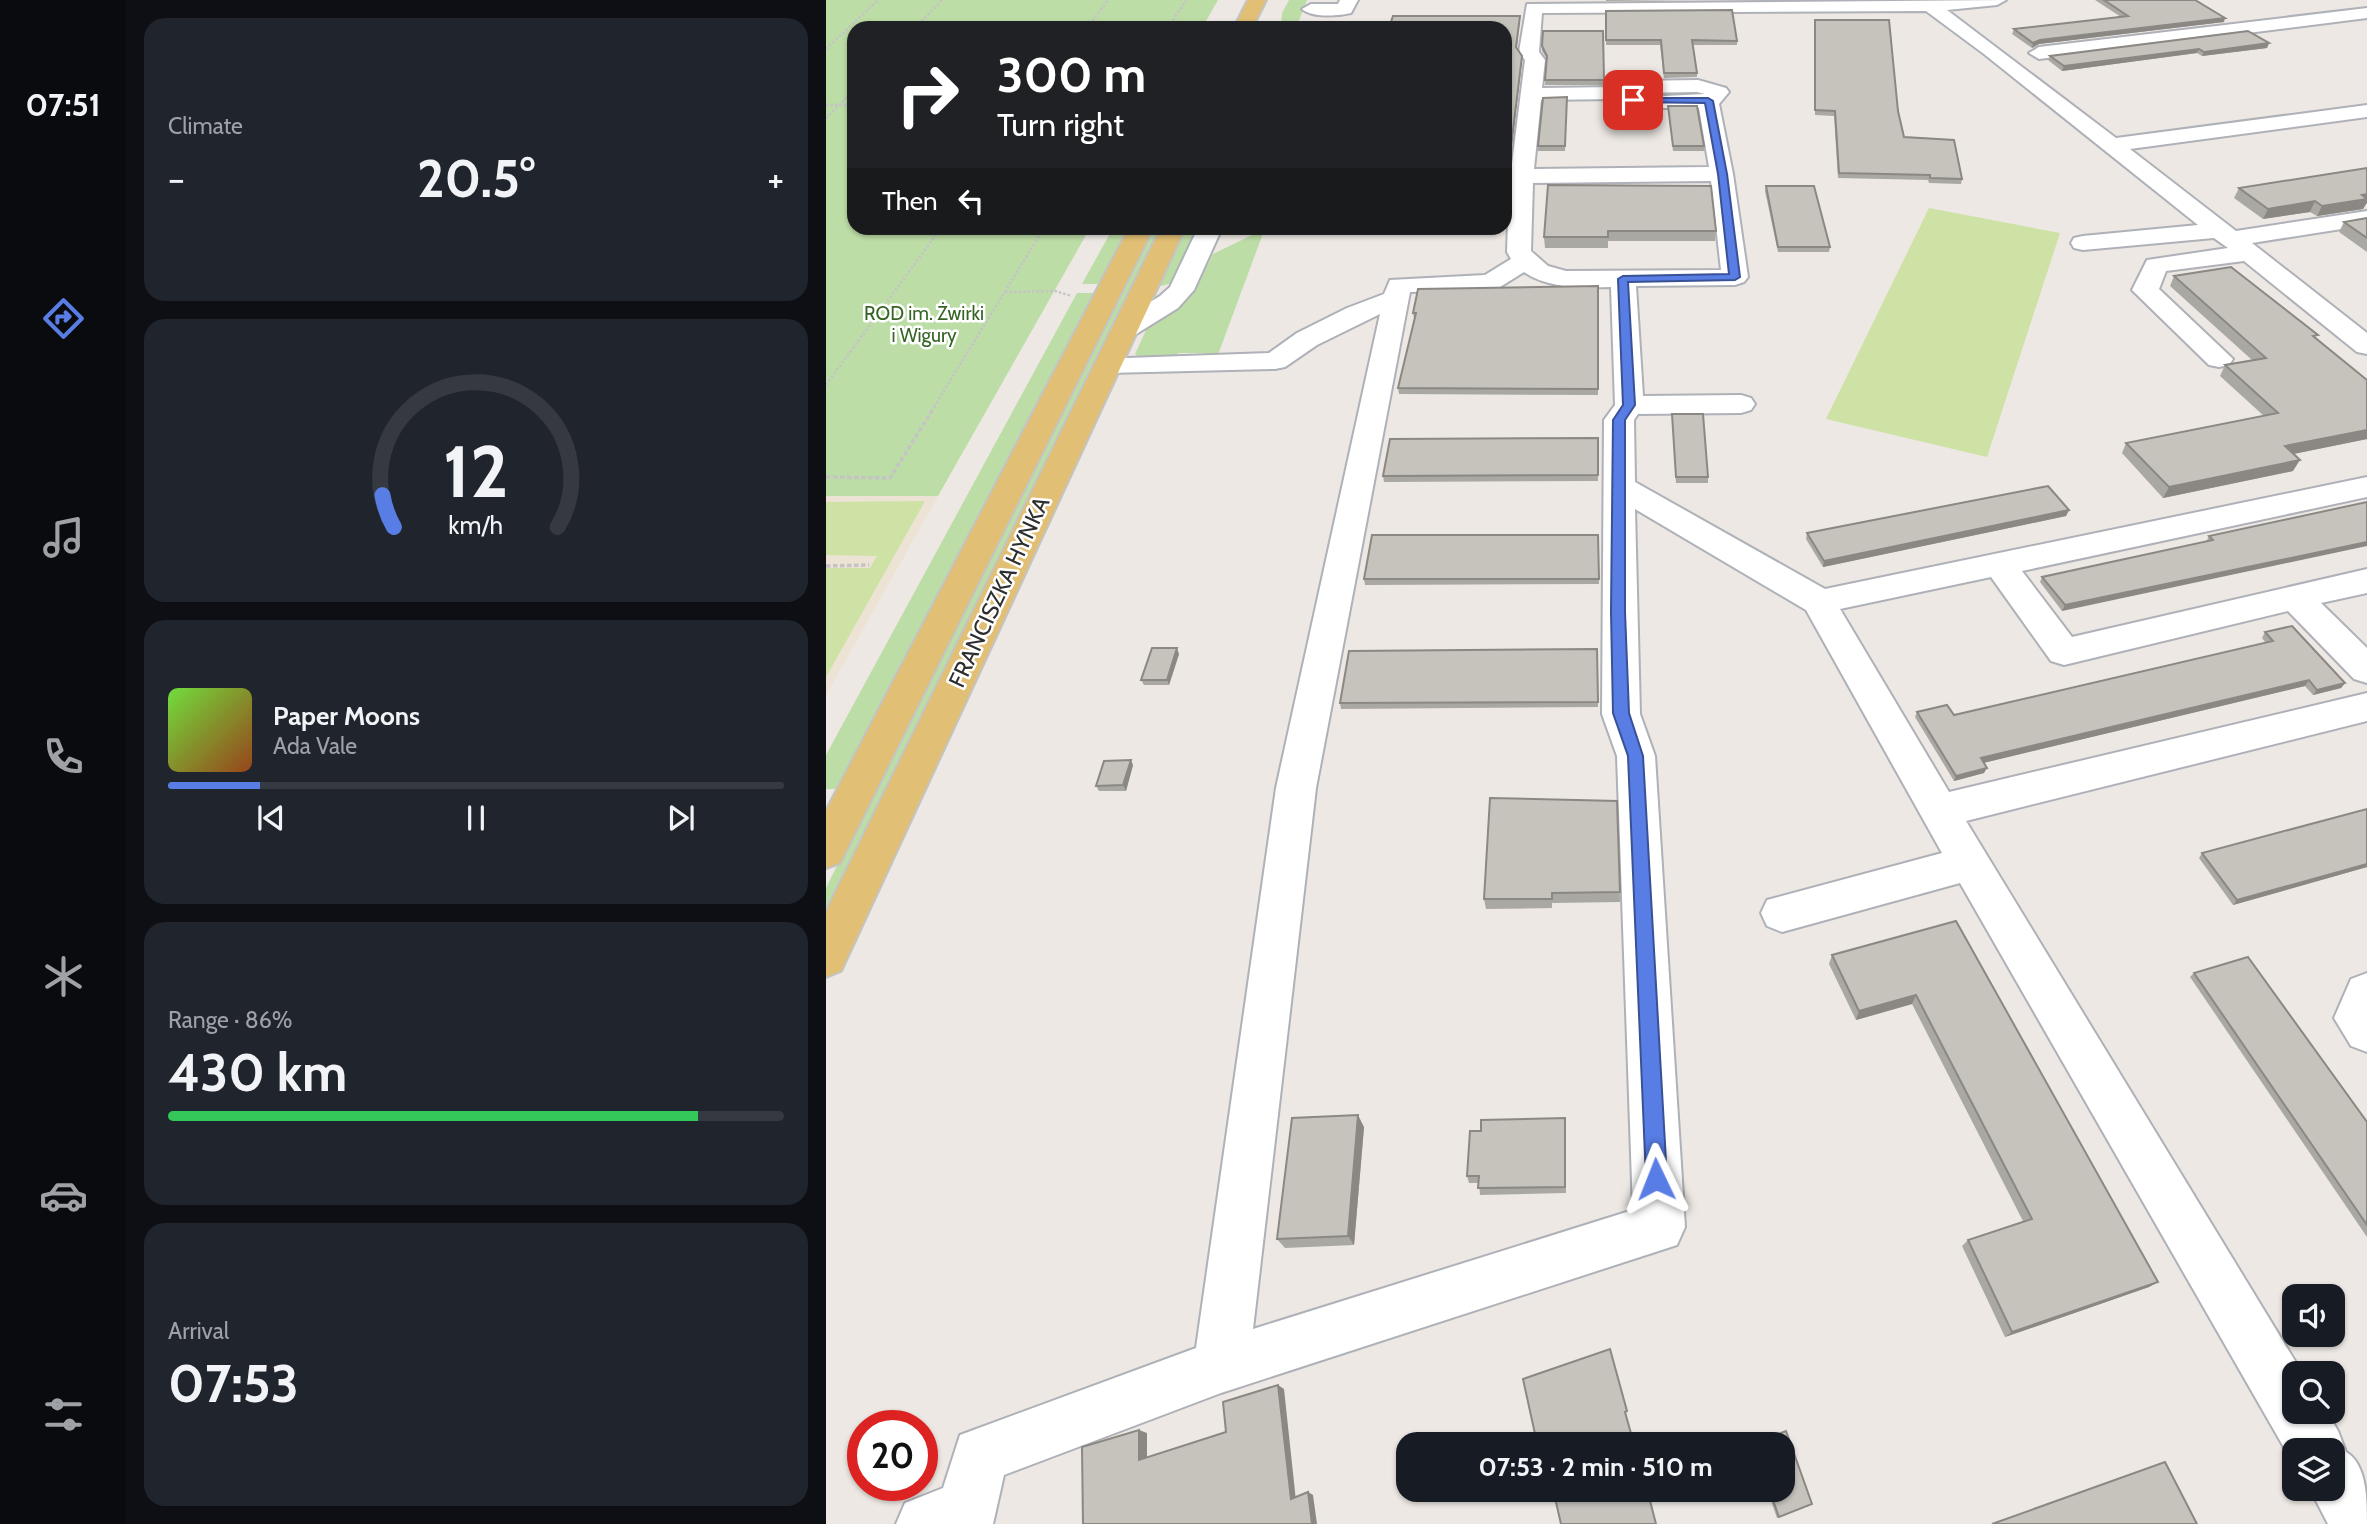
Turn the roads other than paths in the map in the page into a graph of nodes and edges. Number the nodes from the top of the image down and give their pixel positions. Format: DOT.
graph roads {
  1 [pos="1257,0"];
  2 [pos="1348,2"];
  3 [pos="1790,3"];
  4 [pos="1928,3"];
  5 [pos="1313,4"];
  6 [pos="1995,10"];
  7 [pos="2367,13"];
  8 [pos="1246,21"];
  9 [pos="1306,21"];
  10 [pos="1991,50"];
  11 [pos="2039,53"];
  12 [pos="2344,93"];
  13 [pos="1532,94"];
  14 [pos="2367,109"];
  15 [pos="2111,145"];
  16 [pos="1722,174"];
  17 [pos="1523,176"];
  18 [pos="2365,228"];
  19 [pos="1138,235"];
  20 [pos="1169,235"];
  21 [pos="1207,235"];
  22 [pos="2233,241"];
  23 [pos="2083,243"];
  24 [pos="1525,261"];
  25 [pos="1623,279"];
  26 [pos="1396,298"];
  27 [pos="1124,330"];
  28 [pos="2367,346"];
  29 [pos="2219,359"];
  30 [pos="1108,365"];
  31 [pos="1741,404"];
  32 [pos="1629,405"];
  33 [pos="1620,487"];
  34 [pos="2367,487"];
  35 [pos="1999,565"];
  36 [pos="2367,581"];
  37 [pos="2295,598"];
  38 [pos="1819,602"];
  39 [pos="2367,670"];
  40 [pos="2367,707"];
  41 [pos="1939,811"];
  42 [pos="831,833"];
  43 [pos="1970,863"];
  44 [pos="1782,912"];
  45 [pos="826,957"];
  46 [pos="2367,993"];
  47 [pos="2367,1031"];
  48 [pos="1221,1366"];
  49 [pos="2282,1390"];
  50 [pos="2345,1497"];
  51 [pos="952,1519"];
  52 [pos="2361,1524"];
  1 -- 8 [label="main road"];
  2 -- 5 [label="lane"];
  3 -- 4 [label="lane"];
  3 -- 13 [label="lane"];
  4 -- 6 [label="lane"];
  4 -- 10 [label="lane"];
  5 -- 9 [label="lane"];
  6 -- 10 [label="lane"];
  7 -- 11 [label="lane"];
  10 -- 15 [label="lane"];
  12 -- 14 [label="lane"];
  13 -- 16 [label="lane"];
  13 -- 17 [label="lane"];
  14 -- 15 [label="lane"];
  15 -- 22 [label="lane"];
  16 -- 17 [label="lane"];
  16 -- 25 [label="lane"];
  17 -- 24 [label="lane"];
  18 -- 22 [label="lane"];
  19 -- 42 [label="main road, FRANCISZKA HYNKA"];
  20 -- 27 [label="main road, FRANCISZKA HYNKA"];
  21 -- 27 [label="lane"];
  22 -- 23 [label="lane"];
  22 -- 28 [label="lane"];
  22 -- 29 [label="lane"];
  24 -- 25 [label="lane"];
  24 -- 26 [label="lane"];
  25 -- 32 [label="lane"];
  26 -- 30 [label="lane"];
  26 -- 48 [label="lane"];
  27 -- 30 [label="main road, FRANCISZKA HYNKA"];
  30 -- 45 [label="main road, FRANCISZKA HYNKA"];
  31 -- 32 [label="lane"];
  32 -- 33 [label="lane"];
  33 -- 38 [label="lane"];
  33 -- 48 [label="lane"];
  34 -- 35 [label="lane"];
  35 -- 37 [label="lane"];
  35 -- 38 [label="lane"];
  36 -- 37 [label="lane"];
  37 -- 39 [label="lane"];
  38 -- 41 [label="lane"];
  40 -- 41 [label="lane"];
  41 -- 43 [label="lane"];
  43 -- 44 [label="lane"];
  43 -- 49 [label="lane"];
  46 -- 47 [label="lane"];
  48 -- 51 [label="lane"];
  50 -- 52 [label="lane"];
}
